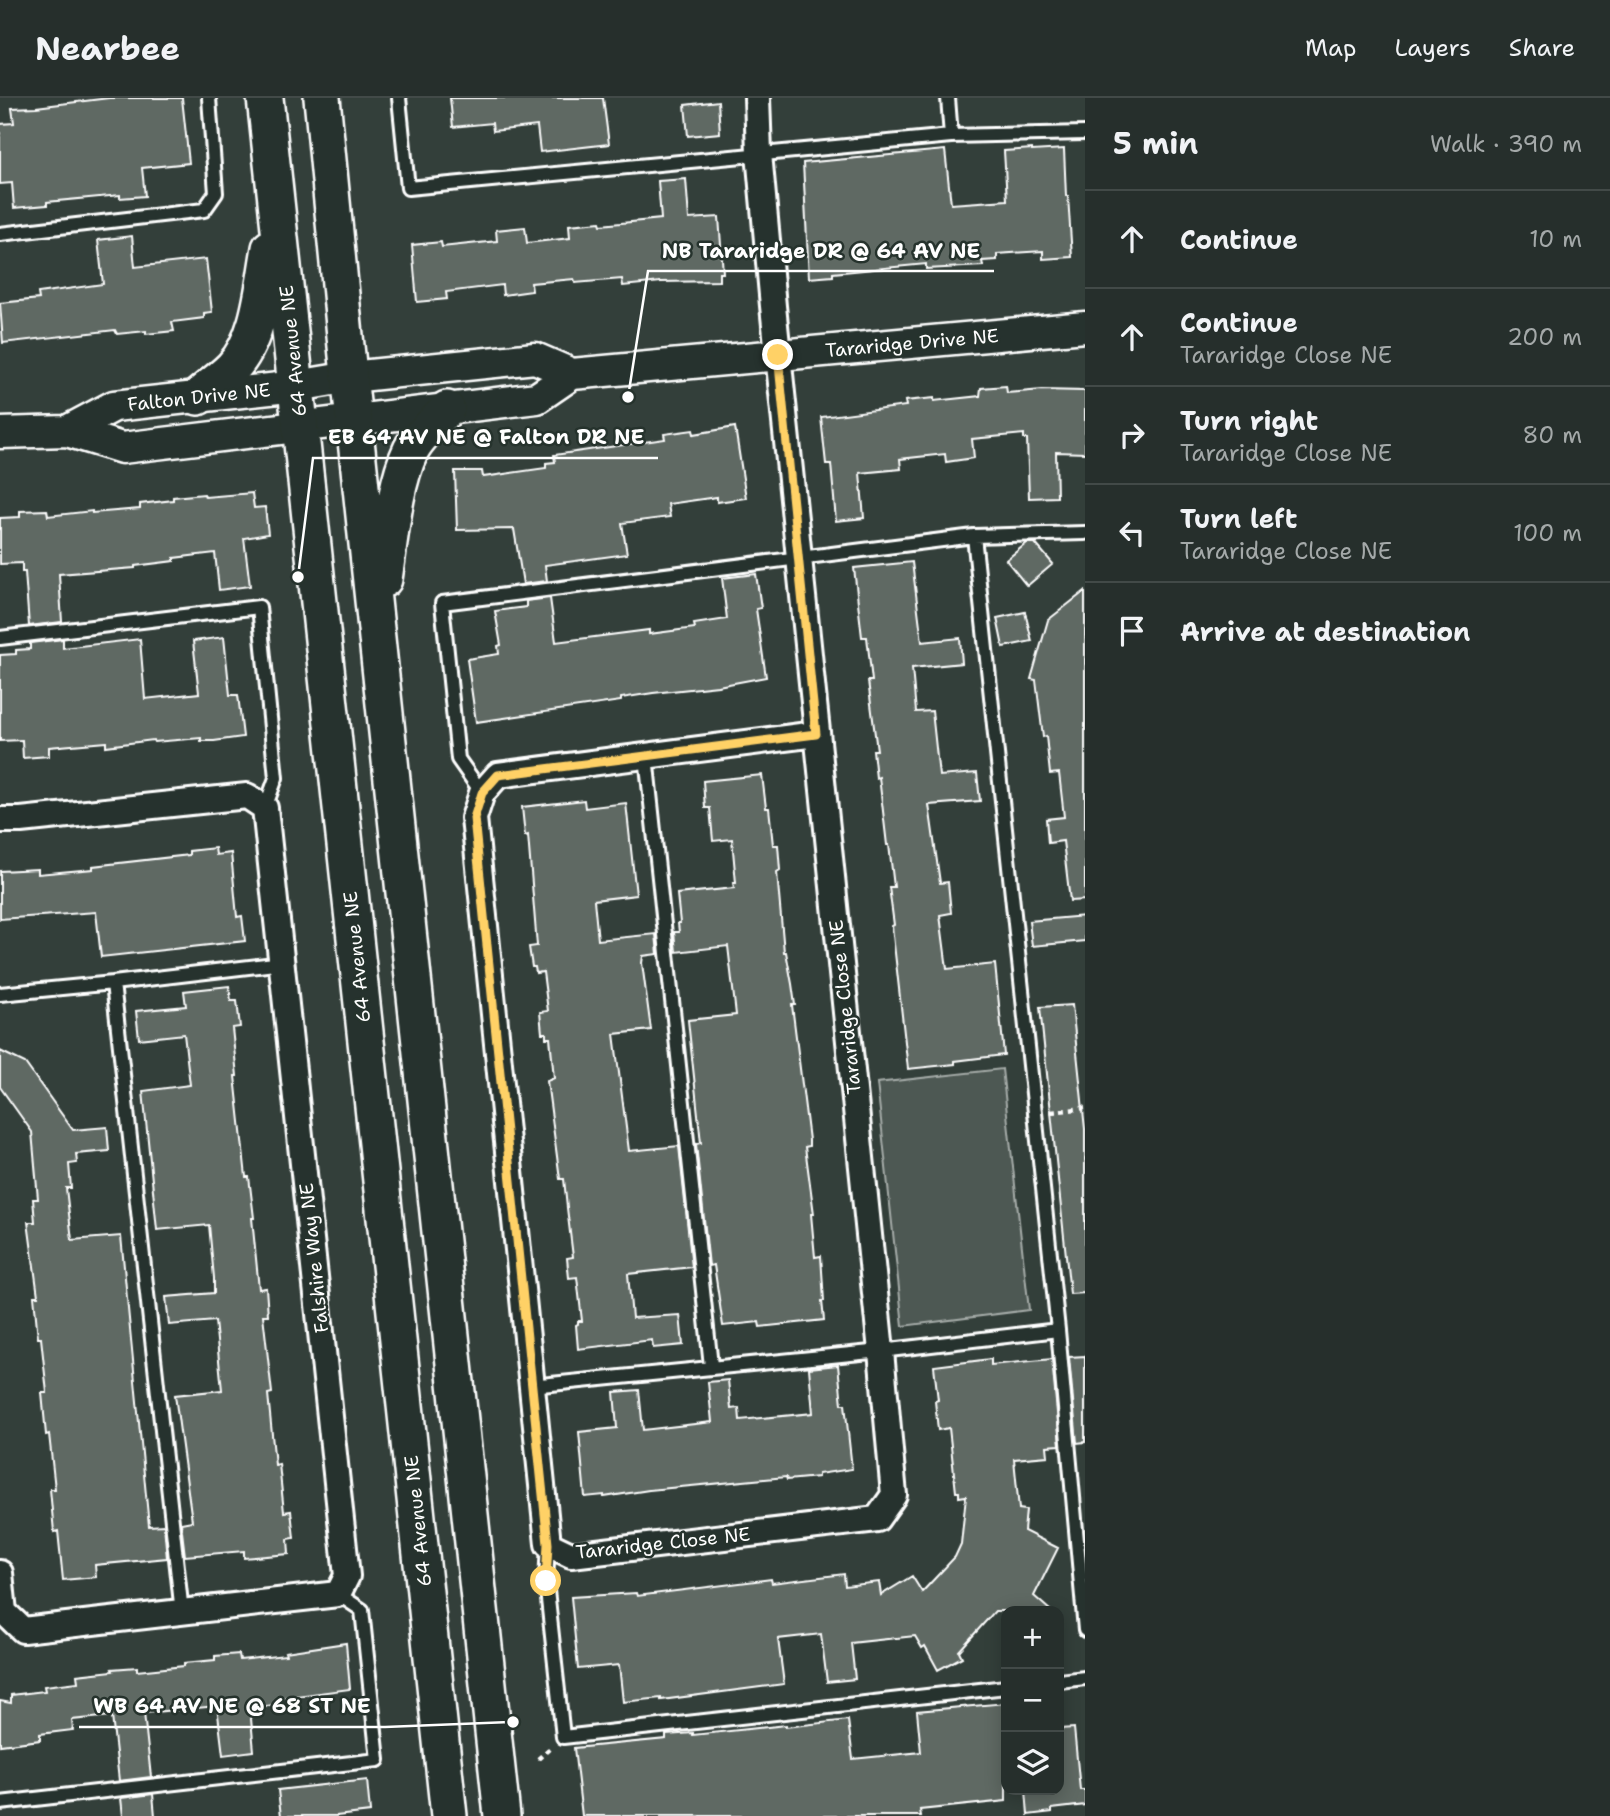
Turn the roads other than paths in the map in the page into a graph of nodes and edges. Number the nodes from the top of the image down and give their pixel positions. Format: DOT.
graph roads {
  1 [pos="209,98"];
  2 [pos="264,98"];
  3 [pos="322,98"];
  4 [pos="399,98"];
  5 [pos="757,98"];
  6 [pos="948,98"];
  7 [pos="1085,133"];
  8 [pos="951,136"];
  9 [pos="759,153"];
  10 [pos="277,210"];
  11 [pos="0,234"];
  12 [pos="1085,327"];
  13 [pos="778,355"];
  14 [pos="572,374"];
  15 [pos="350,377"];
  16 [pos="297,386"];
  17 [pos="198,397"];
  18 [pos="447,409"];
  19 [pos="355,421"];
  20 [pos="300,428"];
  21 [pos="67,431"];
  22 [pos="0,433"];
  23 [pos="1085,533"];
  24 [pos="974,536"];
  25 [pos="799,557"];
  26 [pos="377,624"];
  27 [pos="0,638"];
  28 [pos="816,734"];
  29 [pos="646,756"];
  30 [pos="482,793"];
  31 [pos="265,808"];
  32 [pos="0,820"];
  33 [pos="284,963"];
  34 [pos="113,983"];
  35 [pos="0,994"];
  36 [pos="1058,1330"];
  37 [pos="881,1351"];
  38 [pos="711,1366"];
  39 [pos="531,1386"];
  40 [pos="548,1544"];
  41 [pos="0,1573"];
  42 [pos="338,1594"];
  43 [pos="182,1613"];
  44 [pos="1085,1630"];
  45 [pos="1085,1678"];
  46 [pos="1064,1680"];
  47 [pos="1001,1688"];
  48 [pos="0,1803"];
  49 [pos="445,1810"];
  50 [pos="502,1816"];
  1 -- 11 [label="lane"];
  2 -- 10 [label="main road, 64 Avenue NE"];
  3 -- 15 [label="main road"];
  4 -- 9 [label="lane"];
  5 -- 9 [label="street, Tararidge Close NE"];
  6 -- 8 [label="lane"];
  7 -- 8 [label="lane"];
  8 -- 9 [label="lane"];
  9 -- 13 [label="street, Tararidge Close NE"];
  10 -- 16 [label="main road, 64 Avenue NE"];
  10 -- 17 [label="main road"];
  12 -- 13 [label="street, Tararidge Drive NE"];
  13 -- 14 [label="street, Tararidge Drive NE"];
  13 -- 25 [label="street, Tararidge Close NE"];
  14 -- 15 [label="street, Tararidge Drive NE"];
  14 -- 18 [label="street, Tararidge Drive NE"];
  15 -- 16 [label="street, Tararidge Drive NE"];
  15 -- 19 [label="main road"];
  16 -- 17 [label="street, Falton Drive NE"];
  16 -- 20 [label="main road, 64 Avenue NE"];
  17 -- 21 [label="street, Falton Drive NE"];
  18 -- 19 [label="street, Tararidge Drive NE"];
  18 -- 26 [label="main road"];
  19 -- 20 [label="street, Tararidge Drive NE"];
  19 -- 26 [label="main road"];
  20 -- 21 [label="street, Falton Drive NE"];
  20 -- 49 [label="main road, 64 Avenue NE"];
  21 -- 22 [label="street, Falton Drive NE"];
  23 -- 24 [label="lane"];
  24 -- 25 [label="lane"];
  24 -- 36 [label="lane"];
  25 -- 28 [label="street, Tararidge Close NE"];
  25 -- 30 [label="lane"];
  26 -- 50 [label="main road"];
  27 -- 31 [label="lane"];
  28 -- 29 [label="street"];
  28 -- 37 [label="street, Tararidge Close NE"];
  29 -- 30 [label="street"];
  29 -- 38 [label="lane"];
  30 -- 39 [label="street, Tararidge Close NE"];
  31 -- 32 [label="street"];
  31 -- 33 [label="street, Falshire Way NE"];
  33 -- 34 [label="lane"];
  33 -- 42 [label="street, Falshire Way NE"];
  34 -- 35 [label="lane"];
  34 -- 43 [label="lane"];
  36 -- 37 [label="lane"];
  36 -- 44 [label="lane"];
  37 -- 38 [label="lane"];
  37 -- 40 [label="street, Tararidge Close NE"];
  38 -- 39 [label="lane"];
  39 -- 40 [label="street, Tararidge Close NE"];
  40 -- 47 [label="lane"];
  41 -- 43 [label="street"];
  42 -- 43 [label="street"];
  42 -- 48 [label="lane"];
  45 -- 46 [label="lane"];
}
